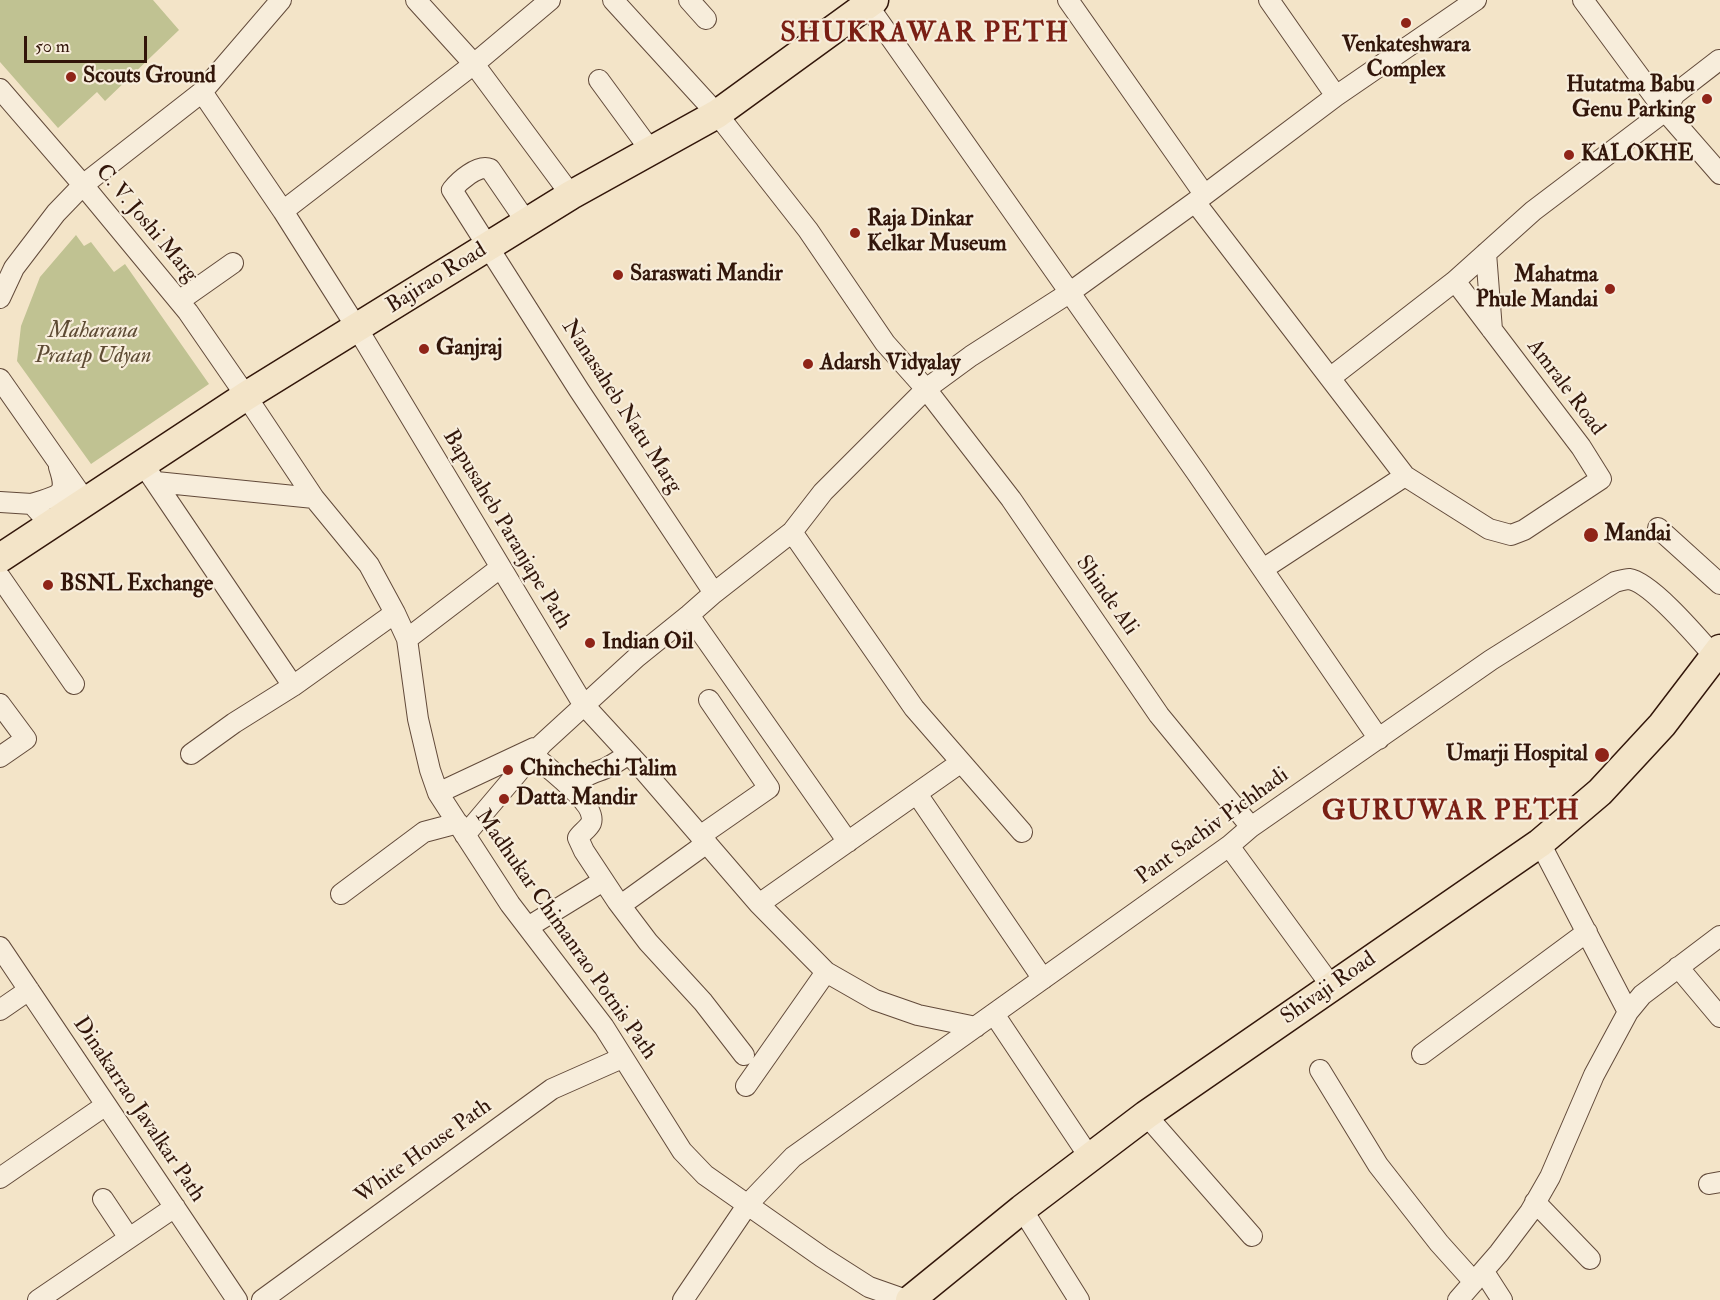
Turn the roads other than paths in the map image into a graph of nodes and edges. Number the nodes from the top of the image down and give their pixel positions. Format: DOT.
graph roads {
  1 [pos="281,0"];
  2 [pos="416,0"];
  3 [pos="550,0"];
  4 [pos="613,0"];
  5 [pos="689,0"];
  6 [pos="1068,0"];
  7 [pos="1269,0"];
  8 [pos="1476,0"];
  9 [pos="1583,0"];
  10 [pos="868,1"];
  11 [pos="706,19"];
  12 [pos="1719,60"];
  13 [pos="474,64"];
  14 [pos="599,80"];
  15 [pos="0,89"];
  16 [pos="202,92"];
  17 [pos="1336,96"];
  18 [pos="1665,111"];
  19 [pos="717,114"];
  20 [pos="651,151"];
  21 [pos="1720,174"];
  22 [pos="83,185"];
  23 [pos="571,195"];
  24 [pos="1200,198"];
  25 [pos="284,211"];
  26 [pos="527,223"];
  27 [pos="489,247"];
  28 [pos="1486,253"];
  29 [pos="233,263"];
  30 [pos="1455,281"];
  31 [pos="1069,292"];
  32 [pos="0,298"];
  33 [pos="178,301"];
  34 [pos="357,328"];
  35 [pos="1492,330"];
  36 [pos="1330,378"];
  37 [pos="0,380"];
  38 [pos="926,389"];
  39 [pos="246,396"];
  40 [pos="57,461"];
  41 [pos="149,473"];
  42 [pos="1405,476"];
  43 [pos="314,498"];
  44 [pos="0,502"];
  45 [pos="86,502"];
  46 [pos="32,504"];
  47 [pos="51,525"];
  48 [pos="1658,528"];
  49 [pos="792,532"];
  50 [pos="0,558"];
  51 [pos="500,568"];
  52 [pos="1263,569"];
  53 [pos="0,577"];
  54 [pos="1720,584"];
  55 [pos="714,593"];
  56 [pos="395,613"];
  57 [pos="689,615"];
  58 [pos="407,639"];
  59 [pos="1717,653"];
  60 [pos="74,684"];
  61 [pos="293,686"];
  62 [pos="709,700"];
  63 [pos="0,704"];
  64 [pos="583,704"];
  65 [pos="1379,739"];
  66 [pos="537,750"];
  67 [pos="191,754"];
  68 [pos="629,754"];
  69 [pos="0,757"];
  70 [pos="960,763"];
  71 [pos="573,789"];
  72 [pos="438,793"];
  73 [pos="917,794"];
  74 [pos="1251,827"];
  75 [pos="461,829"];
  76 [pos="1022,832"];
  77 [pos="703,840"];
  78 [pos="848,842"];
  79 [pos="1540,843"];
  80 [pos="1229,846"];
  81 [pos="603,881"];
  82 [pos="341,894"];
  83 [pos="628,900"];
  84 [pos="759,904"];
  85 [pos="528,927"];
  86 [pos="1587,932"];
  87 [pos="1720,936"];
  88 [pos="0,946"];
  89 [pos="1678,967"];
  90 [pos="826,972"];
  91 [pos="1043,979"];
  92 [pos="1332,987"];
  93 [pos="29,990"];
  94 [pos="0,1010"];
  95 [pos="1628,1012"];
  96 [pos="994,1014"];
  97 [pos="1720,1017"];
  98 [pos="976,1027"];
  99 [pos="1422,1054"];
  100 [pos="744,1055"];
  101 [pos="622,1058"];
  102 [pos="1320,1070"];
  103 [pos="746,1086"];
  104 [pos="106,1105"];
  105 [pos="1146,1115"];
  106 [pos="1090,1158"];
  107 [pos="0,1178"];
  108 [pos="103,1199"];
  109 [pos="1535,1202"];
  110 [pos="748,1204"];
  111 [pos="175,1207"];
  112 [pos="1022,1209"];
  113 [pos="1252,1236"];
  114 [pos="129,1238"];
  115 [pos="1590,1258"];
  116 [pos="1479,1277"];
  117 [pos="38,1300"];
  118 [pos="237,1300"];
  119 [pos="262,1300"];
  120 [pos="682,1300"];
  121 [pos="908,1300"];
  122 [pos="1079,1300"];
  123 [pos="1458,1300"];
  124 [pos="1502,1300"];
  1 -- 16 [label="street"];
  2 -- 13 [label="street"];
  3 -- 13 [label="street"];
  4 -- 19 [label="street, Shinde Ali"];
  5 -- 11 [label="street"];
  6 -- 24 [label="street"];
  7 -- 17 [label="street"];
  8 -- 17 [label="street"];
  9 -- 18 [label="street"];
  10 -- 19 [label="highway, Bajirao Road"];
  10 -- 31 [label="street"];
  12 -- 18 [label="street"];
  13 -- 23 [label="street"];
  13 -- 25 [label="street"];
  14 -- 20 [label="street"];
  15 -- 22 [label="street, C. V. Joshi Marg"];
  16 -- 22 [label="street"];
  16 -- 25 [label="street, Bapusaheb Paranjape Path"];
  17 -- 24 [label="street"];
  18 -- 21 [label="street"];
  18 -- 28 [label="street"];
  19 -- 20 [label="highway, Bajirao Road"];
  19 -- 38 [label="street, Shinde Ali"];
  20 -- 23 [label="highway, Bajirao Road"];
  22 -- 32 [label="street"];
  22 -- 33 [label="street, C. V. Joshi Marg"];
  23 -- 26 [label="highway, Bajirao Road"];
  24 -- 31 [label="street"];
  24 -- 36 [label="street"];
  25 -- 34 [label="street, Bapusaheb Paranjape Path"];
  26 -- 27 [label="highway, Bajirao Road"];
  26 -- 27 [label="street, Nanasaheb Natu Marg"];
  27 -- 34 [label="highway, Bajirao Road"];
  27 -- 55 [label="street, Nanasaheb Natu Marg"];
  28 -- 30 [label="street"];
  28 -- 35 [label="street"];
  29 -- 33 [label="street"];
  30 -- 35 [label="street, Amrale Road"];
  30 -- 36 [label="street"];
  31 -- 38 [label="street"];
  31 -- 52 [label="street"];
  33 -- 39 [label="street, C. V. Joshi Marg"];
  34 -- 39 [label="highway, Bajirao Road"];
  34 -- 51 [label="street, Bapusaheb Paranjape Path"];
  35 -- 42 [label="street, Amrale Road"];
  36 -- 42 [label="street"];
  37 -- 40 [label="street"];
  38 -- 49 [label="street"];
  38 -- 74 [label="street, Shinde Ali"];
  39 -- 41 [label="highway, Bajirao Road"];
  39 -- 43 [label="street, Madhukar Chimanrao Potnis Path"];
  40 -- 45 [label="street"];
  40 -- 46 [label="street"];
  41 -- 43 [label="street"];
  41 -- 45 [label="highway, Bajirao Road"];
  41 -- 61 [label="street"];
  42 -- 52 [label="street"];
  43 -- 56 [label="street, Madhukar Chimanrao Potnis Path"];
  44 -- 46 [label="street"];
  45 -- 47 [label="highway, Bajirao Road"];
  46 -- 47 [label="street"];
  47 -- 50 [label="highway, Bajirao Road"];
  48 -- 54 [label="street"];
  49 -- 55 [label="street"];
  49 -- 70 [label="street"];
  51 -- 58 [label="street"];
  51 -- 64 [label="street, Bapusaheb Paranjape Path"];
  52 -- 65 [label="street"];
  53 -- 60 [label="street"];
  55 -- 57 [label="street"];
  56 -- 58 [label="street, Madhukar Chimanrao Potnis Path"];
  56 -- 61 [label="street"];
  57 -- 64 [label="street"];
  57 -- 78 [label="street"];
  58 -- 72 [label="street, Madhukar Chimanrao Potnis Path"];
  59 -- 65 [label="street, Pant Sachiv Pichhadi"];
  59 -- 79 [label="highway, Shivaji Road"];
  61 -- 67 [label="street"];
  62 -- 77 [label="street"];
  63 -- 69 [label="street"];
  64 -- 66 [label="street"];
  64 -- 68 [label="street, Bapusaheb Paranjape Path"];
  65 -- 74 [label="street, Pant Sachiv Pichhadi"];
  66 -- 71 [label="street"];
  66 -- 72 [label="street"];
  66 -- 75 [label="street"];
  68 -- 71 [label="street"];
  68 -- 77 [label="street, Bapusaheb Paranjape Path"];
  70 -- 73 [label="street"];
  70 -- 76 [label="street"];
  71 -- 81 [label="street"];
  72 -- 75 [label="street, Madhukar Chimanrao Potnis Path"];
  73 -- 78 [label="street"];
  73 -- 91 [label="street"];
  74 -- 80 [label="street, Pant Sachiv Pichhadi"];
  75 -- 82 [label="street"];
  75 -- 85 [label="street, Madhukar Chimanrao Potnis Path"];
  77 -- 83 [label="street"];
  77 -- 84 [label="street, Bapusaheb Paranjape Path"];
  78 -- 84 [label="street"];
  79 -- 86 [label="street"];
  79 -- 92 [label="highway, Shivaji Road"];
  80 -- 91 [label="street, Pant Sachiv Pichhadi"];
  80 -- 92 [label="street"];
  81 -- 85 [label="street"];
  81 -- 100 [label="street"];
  84 -- 90 [label="street, Bapusaheb Paranjape Path"];
  85 -- 101 [label="street, Madhukar Chimanrao Potnis Path"];
  86 -- 95 [label="street"];
  86 -- 99 [label="street"];
  87 -- 89 [label="street"];
  88 -- 93 [label="street, Dinakarrao Javalkar Path"];
  89 -- 95 [label="street"];
  89 -- 97 [label="street"];
  90 -- 98 [label="street, Bapusaheb Paranjape Path"];
  90 -- 103 [label="street"];
  91 -- 96 [label="street, Pant Sachiv Pichhadi"];
  92 -- 105 [label="highway, Shivaji Road"];
  93 -- 94 [label="street"];
  93 -- 104 [label="street, Dinakarrao Javalkar Path"];
  95 -- 109 [label="street"];
  96 -- 98 [label="street, Pant Sachiv Pichhadi"];
  96 -- 106 [label="street"];
  98 -- 110 [label="street, Pant Sachiv Pichhadi"];
  101 -- 110 [label="street, Madhukar Chimanrao Potnis Path"];
  101 -- 119 [label="street, White House Path"];
  102 -- 116 [label="street"];
  104 -- 107 [label="street"];
  104 -- 111 [label="street, Dinakarrao Javalkar Path"];
  105 -- 106 [label="highway, Shivaji Road"];
  105 -- 113 [label="street"];
  106 -- 112 [label="highway, Shivaji Road"];
  108 -- 114 [label="street"];
  109 -- 115 [label="street"];
  109 -- 116 [label="street"];
  110 -- 120 [label="street, Pant Sachiv Pichhadi"];
  110 -- 121 [label="street, Madhukar Chimanrao Potnis Path"];
  111 -- 114 [label="street"];
  111 -- 118 [label="street, Dinakarrao Javalkar Path"];
  112 -- 121 [label="highway, Shivaji Road"];
  112 -- 122 [label="street"];
  114 -- 117 [label="street"];
  116 -- 123 [label="street"];
  116 -- 124 [label="street"];
}
